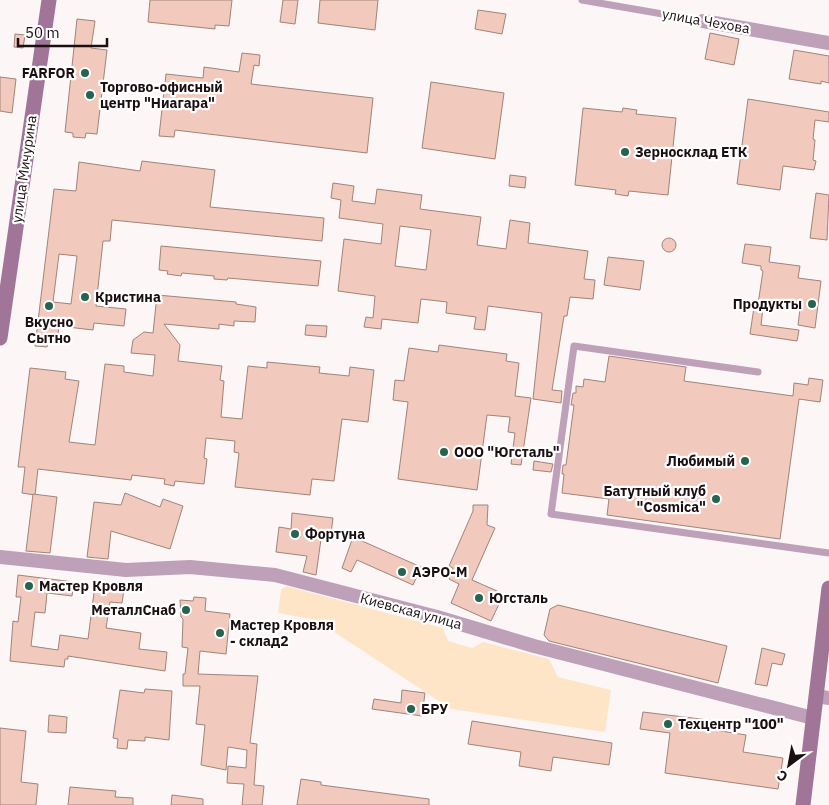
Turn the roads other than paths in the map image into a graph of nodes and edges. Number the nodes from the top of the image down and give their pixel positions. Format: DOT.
graph roads {
  1 [pos="49,0"];
  2 [pos="582,0"];
  3 [pos="703,21"];
  4 [pos="829,43"];
  5 [pos="0,338"];
  6 [pos="758,372"];
  7 [pos="829,553"];
  8 [pos="0,557"];
  9 [pos="829,588"];
  10 [pos="822,697"];
  11 [pos="813,718"];
  12 [pos="802,805"];
  1 -- 5 [label="street, улица Мичурина"];
  2 -- 3 [label="lane, улица Чехова"];
  3 -- 4 [label="street, улица Чехова"];
  6 -- 7 [label="lane"];
  8 -- 11 [label="street, Киевская улица"];
  9 -- 10 [label="street"];
  10 -- 11 [label="street"];
  11 -- 12 [label="street"];
}
